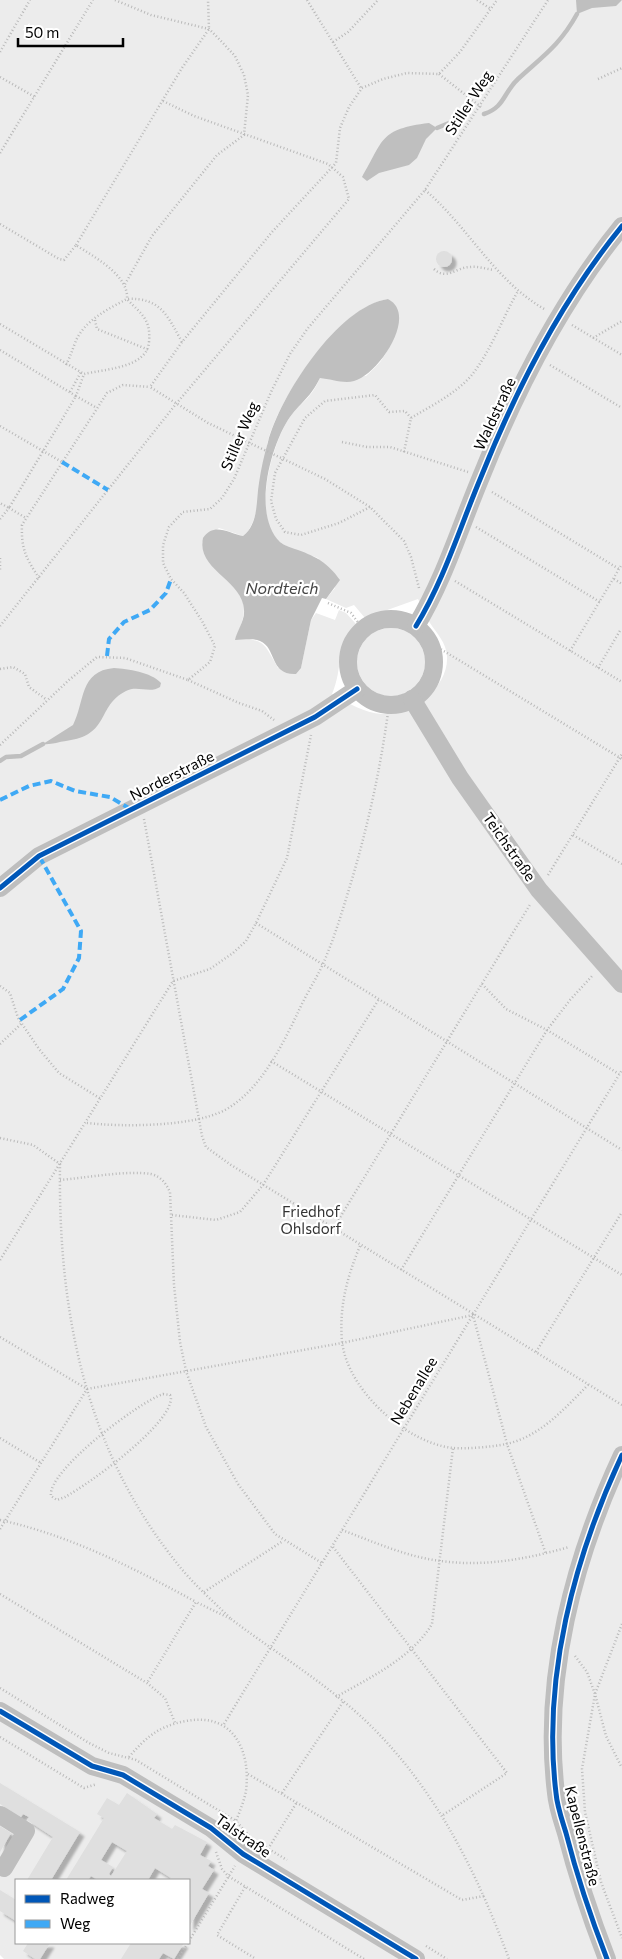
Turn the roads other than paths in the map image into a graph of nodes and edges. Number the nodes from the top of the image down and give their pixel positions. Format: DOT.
graph roads {
  1 [pos="622,226"];
  2 [pos="416,626"];
  3 [pos="358,689"];
  4 [pos="412,699"];
  5 [pos="0,888"];
  6 [pos="622,984"];
  7 [pos="622,1455"];
  8 [pos="0,1711"];
  9 [pos="0,1815"];
  10 [pos="0,1866"];
  11 [pos="416,1959"];
  12 [pos="607,1959"];
  1 -- 2 [label="street, Waldstraße"];
  2 -- 3 [label="street"];
  2 -- 4 [label="street"];
  3 -- 4 [label="street"];
  3 -- 5 [label="street, Norderstraße"];
  4 -- 6 [label="street, Teichstraße"];
  7 -- 12 [label="street, Kapellenstraße"];
  8 -- 11 [label="street, Talstraße"];
  9 -- 10 [label="street"];
}
